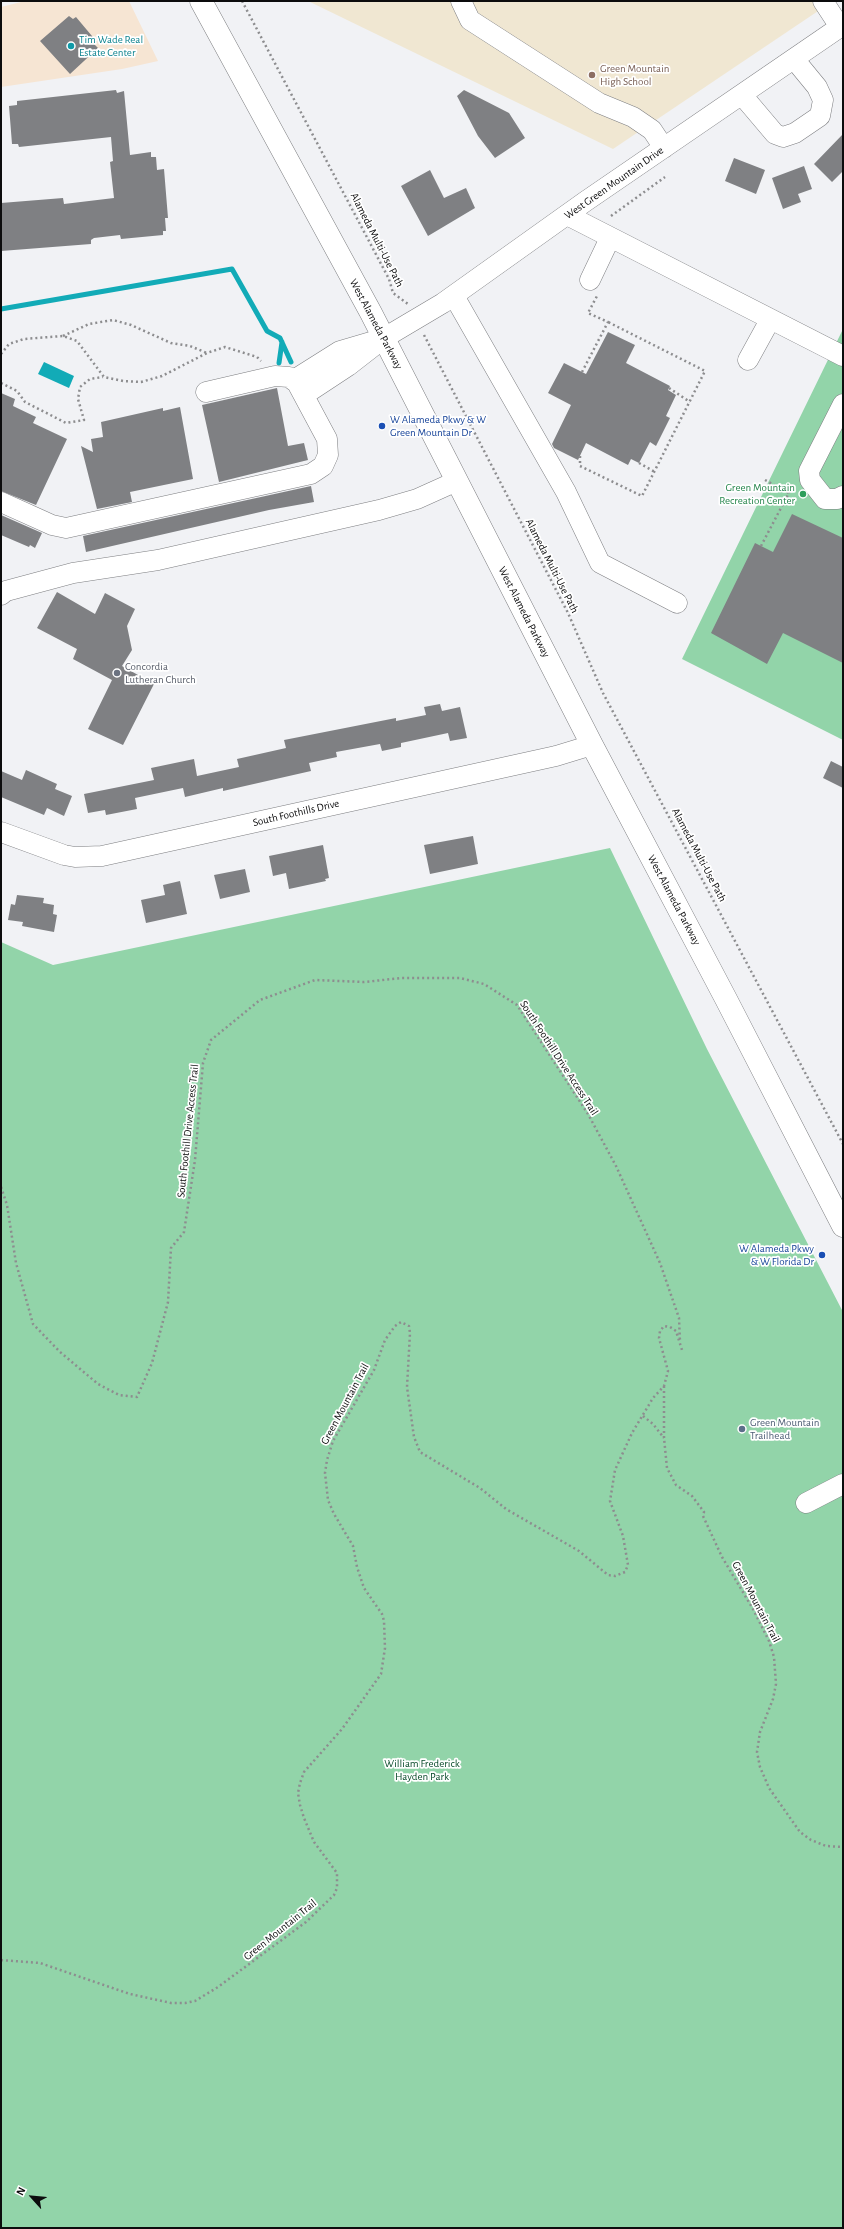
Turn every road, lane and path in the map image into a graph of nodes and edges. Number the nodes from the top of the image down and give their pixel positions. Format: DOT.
graph roads {
  1 [pos="201,1"];
  2 [pos="242,1"];
  3 [pos="461,1"];
  4 [pos="823,1"];
  5 [pos="842,26"];
  6 [pos="794,59"];
  7 [pos="742,95"];
  8 [pos="664,148"];
  9 [pos="665,177"];
  10 [pos="567,215"];
  11 [pos="610,216"];
  12 [pos="610,238"];
  13 [pos="594,287"];
  14 [pos="454,296"];
  15 [pos="416,320"];
  16 [pos="770,320"];
  17 [pos="608,322"];
  18 [pos="63,336"];
  19 [pos="384,338"];
  20 [pos="207,353"];
  21 [pos="1,354"];
  22 [pos="843,356"];
  23 [pos="748,360"];
  24 [pos="266,366"];
  25 [pos="582,372"];
  26 [pos="104,377"];
  27 [pos="1,383"];
  28 [pos="299,387"];
  29 [pos="669,388"];
  30 [pos="206,392"];
  31 [pos="690,402"];
  32 [pos="843,404"];
  33 [pos="580,456"];
  34 [pos="639,463"];
  35 [pos="655,472"];
  36 [pos="796,479"];
  37 [pos="765,480"];
  38 [pos="457,481"];
  39 [pos="789,493"];
  40 [pos="843,496"];
  41 [pos="1,502"];
  42 [pos="761,546"];
  43 [pos="1,595"];
  44 [pos="677,603"];
  45 [pos="592,745"];
  46 [pos="1,832"];
  47 [pos="843,1144"];
  48 [pos="1,1187"];
  49 [pos="843,1226"];
  50 [pos="682,1350"];
  51 [pos="664,1386"];
  52 [pos="643,1416"];
  53 [pos="664,1438"];
  54 [pos="843,1484"];
  55 [pos="806,1503"];
  56 [pos="843,1847"];
  57 [pos="1,1960"];
  1 -- 19 [label="main road, West Alameda Parkway"];
  2 -- 15 [label="path, Alameda Multi-Use Path"];
  3 -- 8 [label="street"];
  4 -- 5 [label="street"];
  5 -- 6 [label="street, West Green Mountain Drive"];
  6 -- 7 [label="street, West Green Mountain Drive"];
  6 -- 7 [label="street"];
  7 -- 8 [label="street, West Green Mountain Drive"];
  8 -- 10 [label="street, West Green Mountain Drive"];
  9 -- 11 [label="path"];
  10 -- 12 [label="street"];
  10 -- 14 [label="street, West Green Mountain Drive"];
  12 -- 13 [label="street"];
  12 -- 16 [label="street"];
  13 -- 17 [label="path"];
  14 -- 15 [label="street, West Green Mountain Drive"];
  14 -- 44 [label="street"];
  15 -- 19 [label="street, West Green Mountain Drive"];
  15 -- 47 [label="path, Alameda Multi-Use Path"];
  16 -- 22 [label="street"];
  16 -- 23 [label="street"];
  17 -- 25 [label="path"];
  17 -- 31 [label="path"];
  18 -- 20 [label="path"];
  18 -- 21 [label="path"];
  18 -- 26 [label="path"];
  19 -- 28 [label="street, West Green Mountain Drive"];
  19 -- 38 [label="main road, West Alameda Parkway"];
  20 -- 24 [label="path"];
  20 -- 26 [label="path"];
  26 -- 27 [label="path"];
  28 -- 30 [label="street"];
  28 -- 41 [label="street"];
  29 -- 31 [label="path"];
  31 -- 35 [label="path"];
  32 -- 40 [label="street"];
  33 -- 35 [label="path"];
  34 -- 35 [label="path"];
  36 -- 39 [label="path"];
  37 -- 39 [label="path"];
  38 -- 43 [label="street"];
  38 -- 45 [label="main road, West Alameda Parkway"];
  39 -- 42 [label="path"];
  45 -- 46 [label="street, South Foothills Drive"];
  45 -- 49 [label="main road, West Alameda Parkway"];
  48 -- 50 [label="path, South Foothill Drive Access Trail"];
  50 -- 51 [label="path, Green Mountain Trail"];
  51 -- 52 [label="path, Green Mountain Trail"];
  51 -- 53 [label="path, Green Mountain Trail"];
  52 -- 53 [label="path"];
  52 -- 57 [label="path, Green Mountain Trail"];
  53 -- 56 [label="path, Green Mountain Trail"];
  54 -- 55 [label="street"];
}
